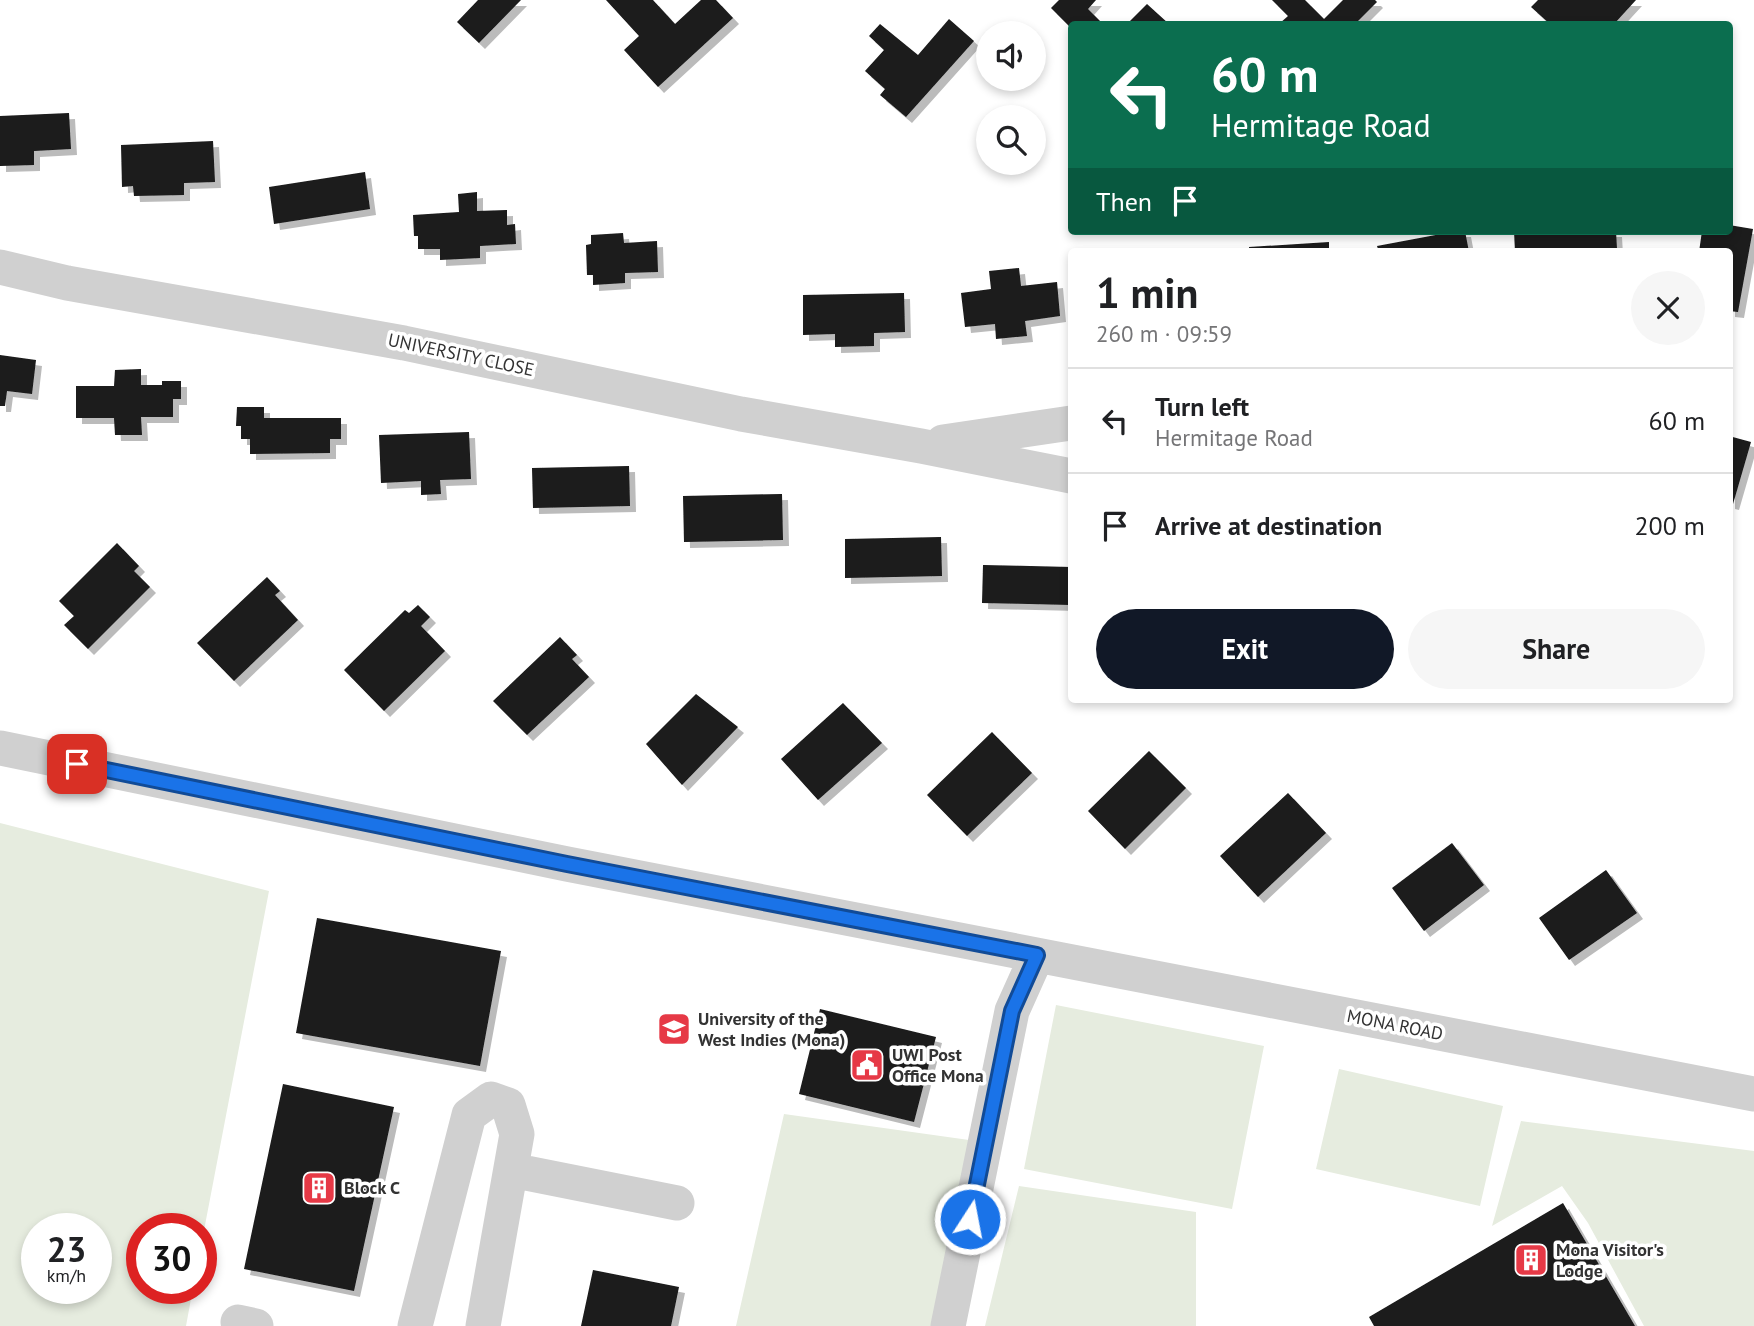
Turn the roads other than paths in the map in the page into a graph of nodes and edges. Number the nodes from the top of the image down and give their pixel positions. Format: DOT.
graph roads {
  1 [pos="0,268"];
  2 [pos="1068,423"];
  3 [pos="921,446"];
  4 [pos="1068,475"];
  5 [pos="0,748"];
  6 [pos="1037,955"];
  7 [pos="1754,1094"];
  8 [pos="511,1170"];
  9 [pos="677,1203"];
  10 [pos="415,1326"];
  11 [pos="483,1326"];
  12 [pos="948,1326"];
  1 -- 3 [label="street, UNIVERSITY CLOSE"];
  2 -- 3 [label="street, UNIVERSITY CLOSE"];
  3 -- 4 [label="street, UNIVERSITY CLOSE"];
  5 -- 6 [label="street, MONA ROAD"];
  6 -- 7 [label="street, MONA ROAD"];
  6 -- 12 [label="street"];
  8 -- 9 [label="street"];
  8 -- 10 [label="street"];
  8 -- 11 [label="street"];
}
